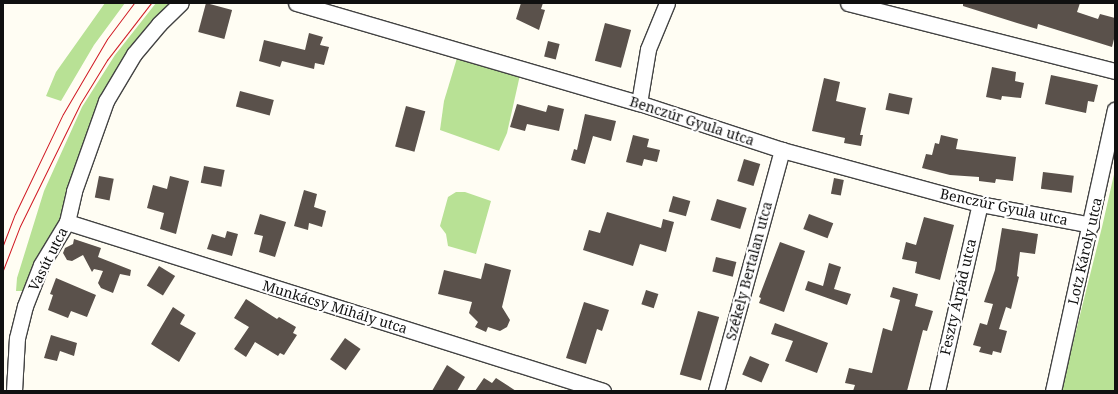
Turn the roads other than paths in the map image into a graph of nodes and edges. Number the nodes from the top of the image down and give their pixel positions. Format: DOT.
graph roads {
  1 [pos="181,3"];
  2 [pos="296,3"];
  3 [pos="667,3"];
  4 [pos="848,3"];
  5 [pos="1115,70"];
  6 [pos="639,103"];
  7 [pos="1115,110"];
  8 [pos="782,150"];
  9 [pos="980,204"];
  10 [pos="67,222"];
  11 [pos="1091,225"];
  12 [pos="14,391"];
  13 [pos="603,391"];
  14 [pos="716,391"];
  15 [pos="937,391"];
  16 [pos="1053,391"];
  1 -- 10 [label="street"];
  2 -- 6 [label="street, Benczúr Gyula utca"];
  3 -- 6 [label="street"];
  4 -- 5 [label="street"];
  6 -- 8 [label="street, Benczúr Gyula utca"];
  7 -- 11 [label="street, Lotz Károly utca"];
  8 -- 9 [label="street, Benczúr Gyula utca"];
  8 -- 14 [label="street, Székely Bertalan utca"];
  9 -- 11 [label="street, Benczúr Gyula utca"];
  9 -- 15 [label="street, Feszty Árpád utca"];
  10 -- 12 [label="street, Vasút utca"];
  10 -- 13 [label="street, Munkácsy Mihály utca"];
  11 -- 16 [label="street, Lotz Károly utca"];
}
